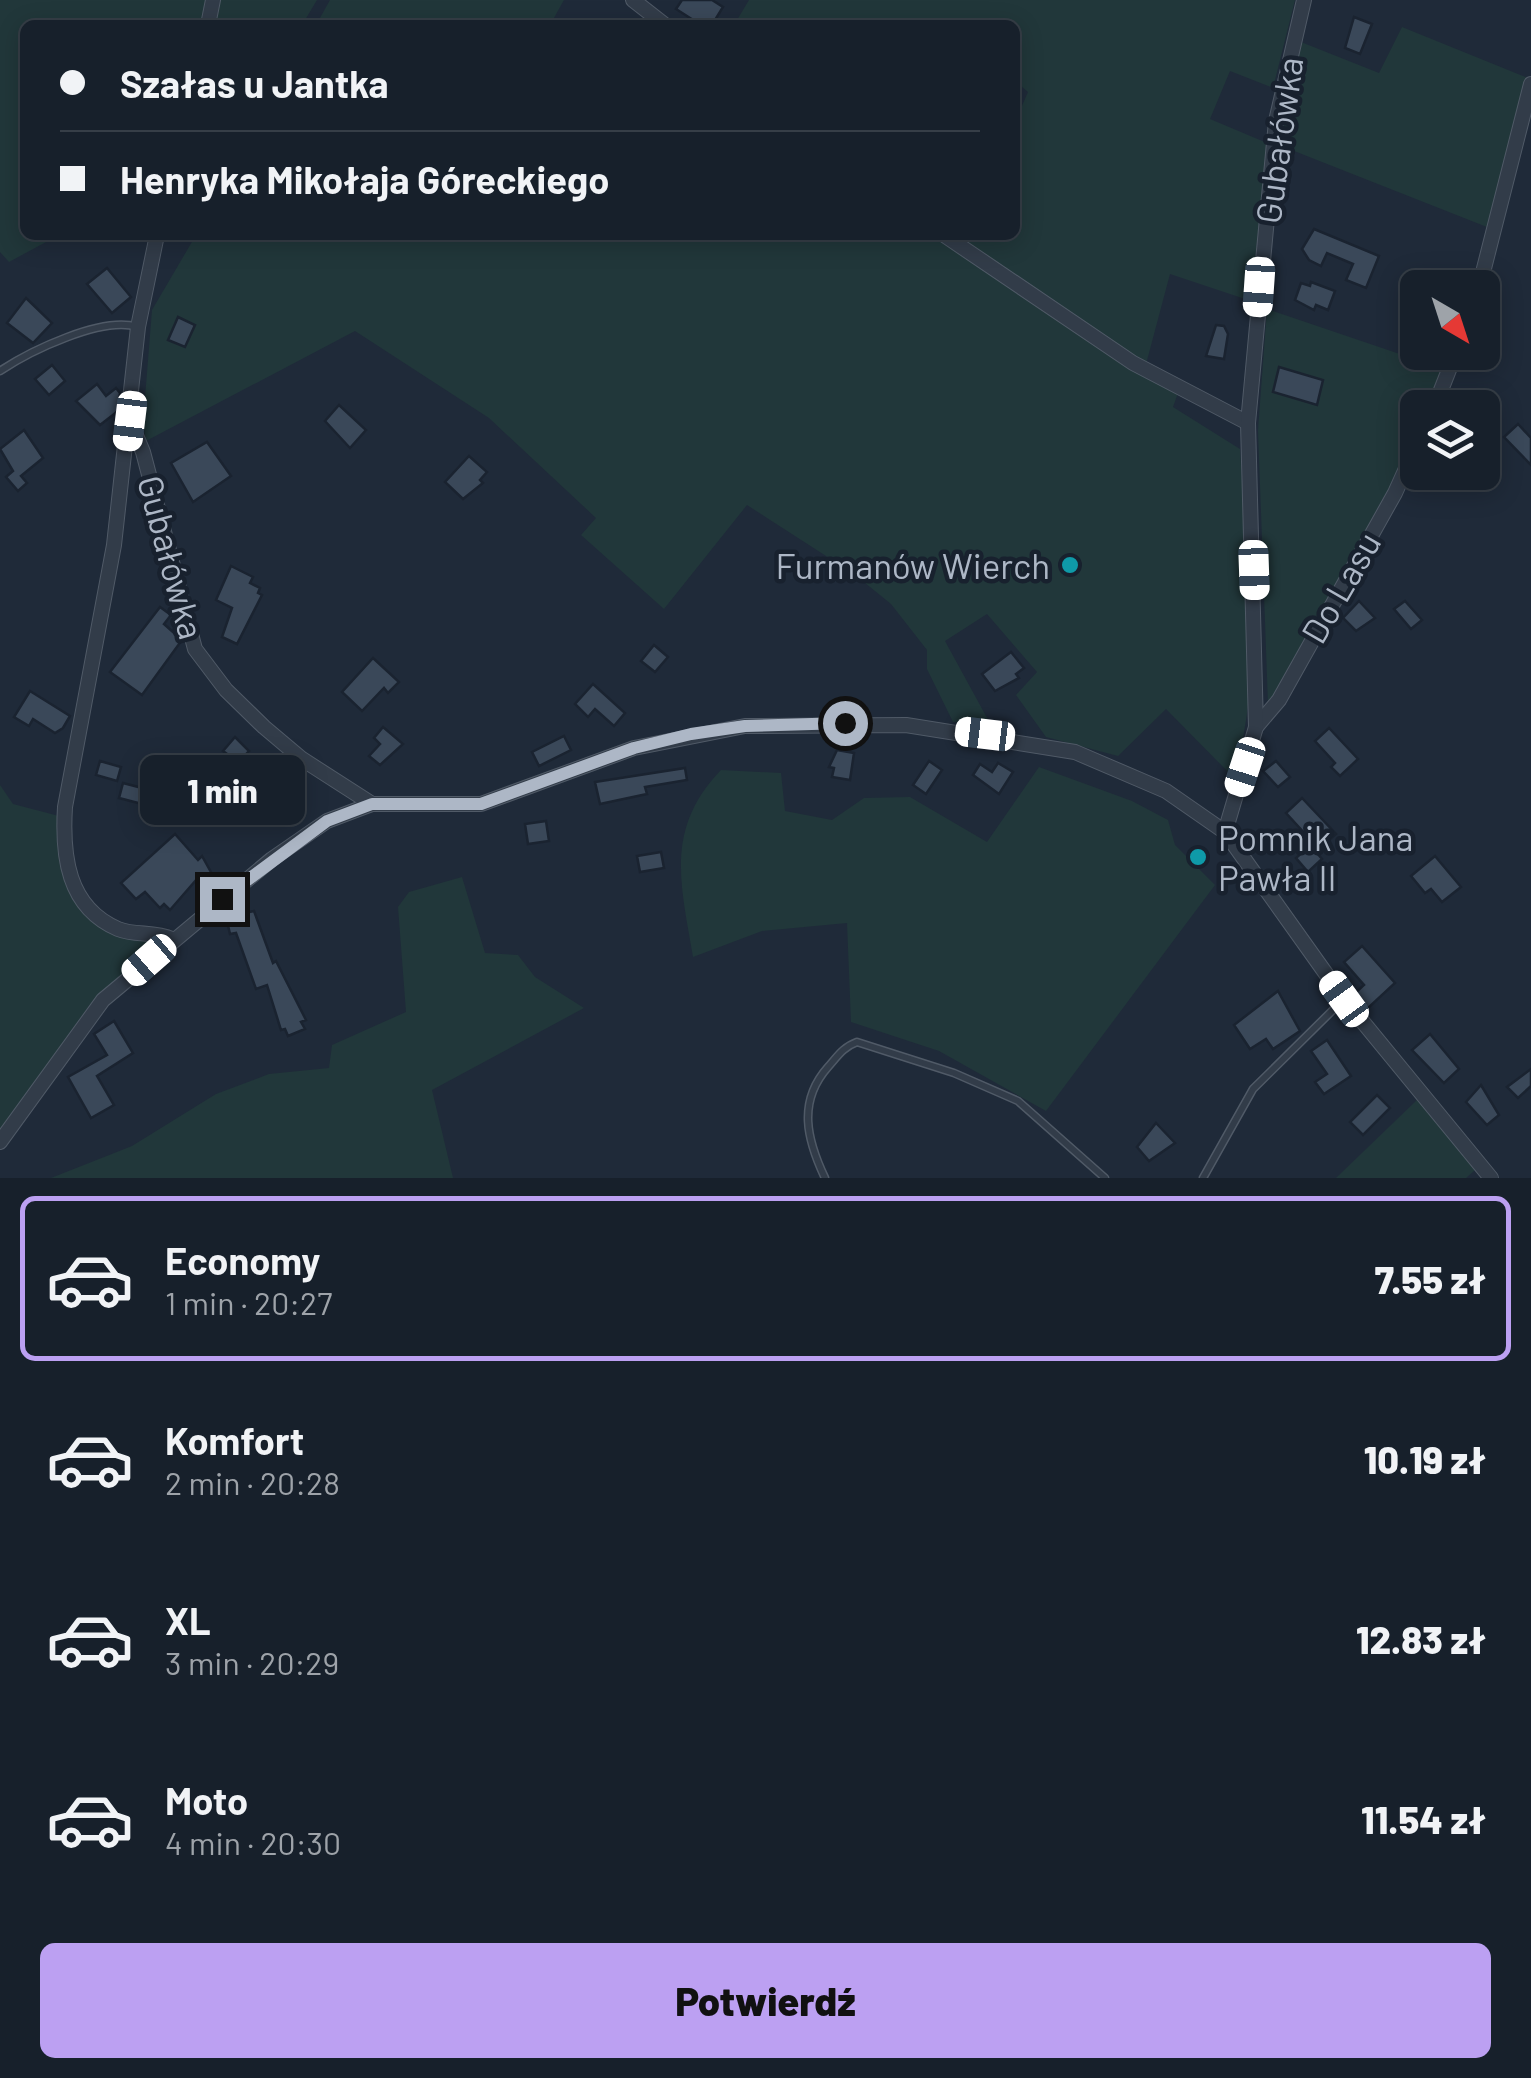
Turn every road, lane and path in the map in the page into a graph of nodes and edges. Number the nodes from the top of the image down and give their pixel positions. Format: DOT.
graph roads {
  1 [pos="633,0"];
  2 [pos="1304,0"];
  3 [pos="659,20"];
  4 [pos="1531,84"];
  5 [pos="156,240"];
  6 [pos="951,240"];
  7 [pos="1484,270"];
  8 [pos="138,327"];
  9 [pos="0,371"];
  10 [pos="130,421"];
  11 [pos="1248,424"];
  12 [pos="1400,482"];
  13 [pos="1256,727"];
  14 [pos="372,804"];
  15 [pos="1225,832"];
  16 [pos="172,939"];
  17 [pos="1344,999"];
  18 [pos="0,1142"];
  19 [pos="825,1178"];
  20 [pos="1105,1178"];
  21 [pos="1203,1178"];
  22 [pos="1491,1178"];
  1 -- 3 [label="street"];
  2 -- 11 [label="street, Gubałówka"];
  4 -- 7 [label="street"];
  5 -- 8 [label="street, Gubałówka"];
  6 -- 11 [label="street"];
  8 -- 9 [label="lane"];
  8 -- 10 [label="street, Gubałówka"];
  10 -- 14 [label="street, Gubałówka"];
  10 -- 16 [label="street, Gubałówka"];
  11 -- 13 [label="street, Gubałówka"];
  12 -- 13 [label="street, Do Lasu"];
  13 -- 15 [label="street, Gubałówka"];
  14 -- 15 [label="street"];
  14 -- 16 [label="street"];
  15 -- 17 [label="street"];
  16 -- 18 [label="street"];
  17 -- 21 [label="lane"];
  17 -- 22 [label="street"];
  19 -- 20 [label="lane"];
}
